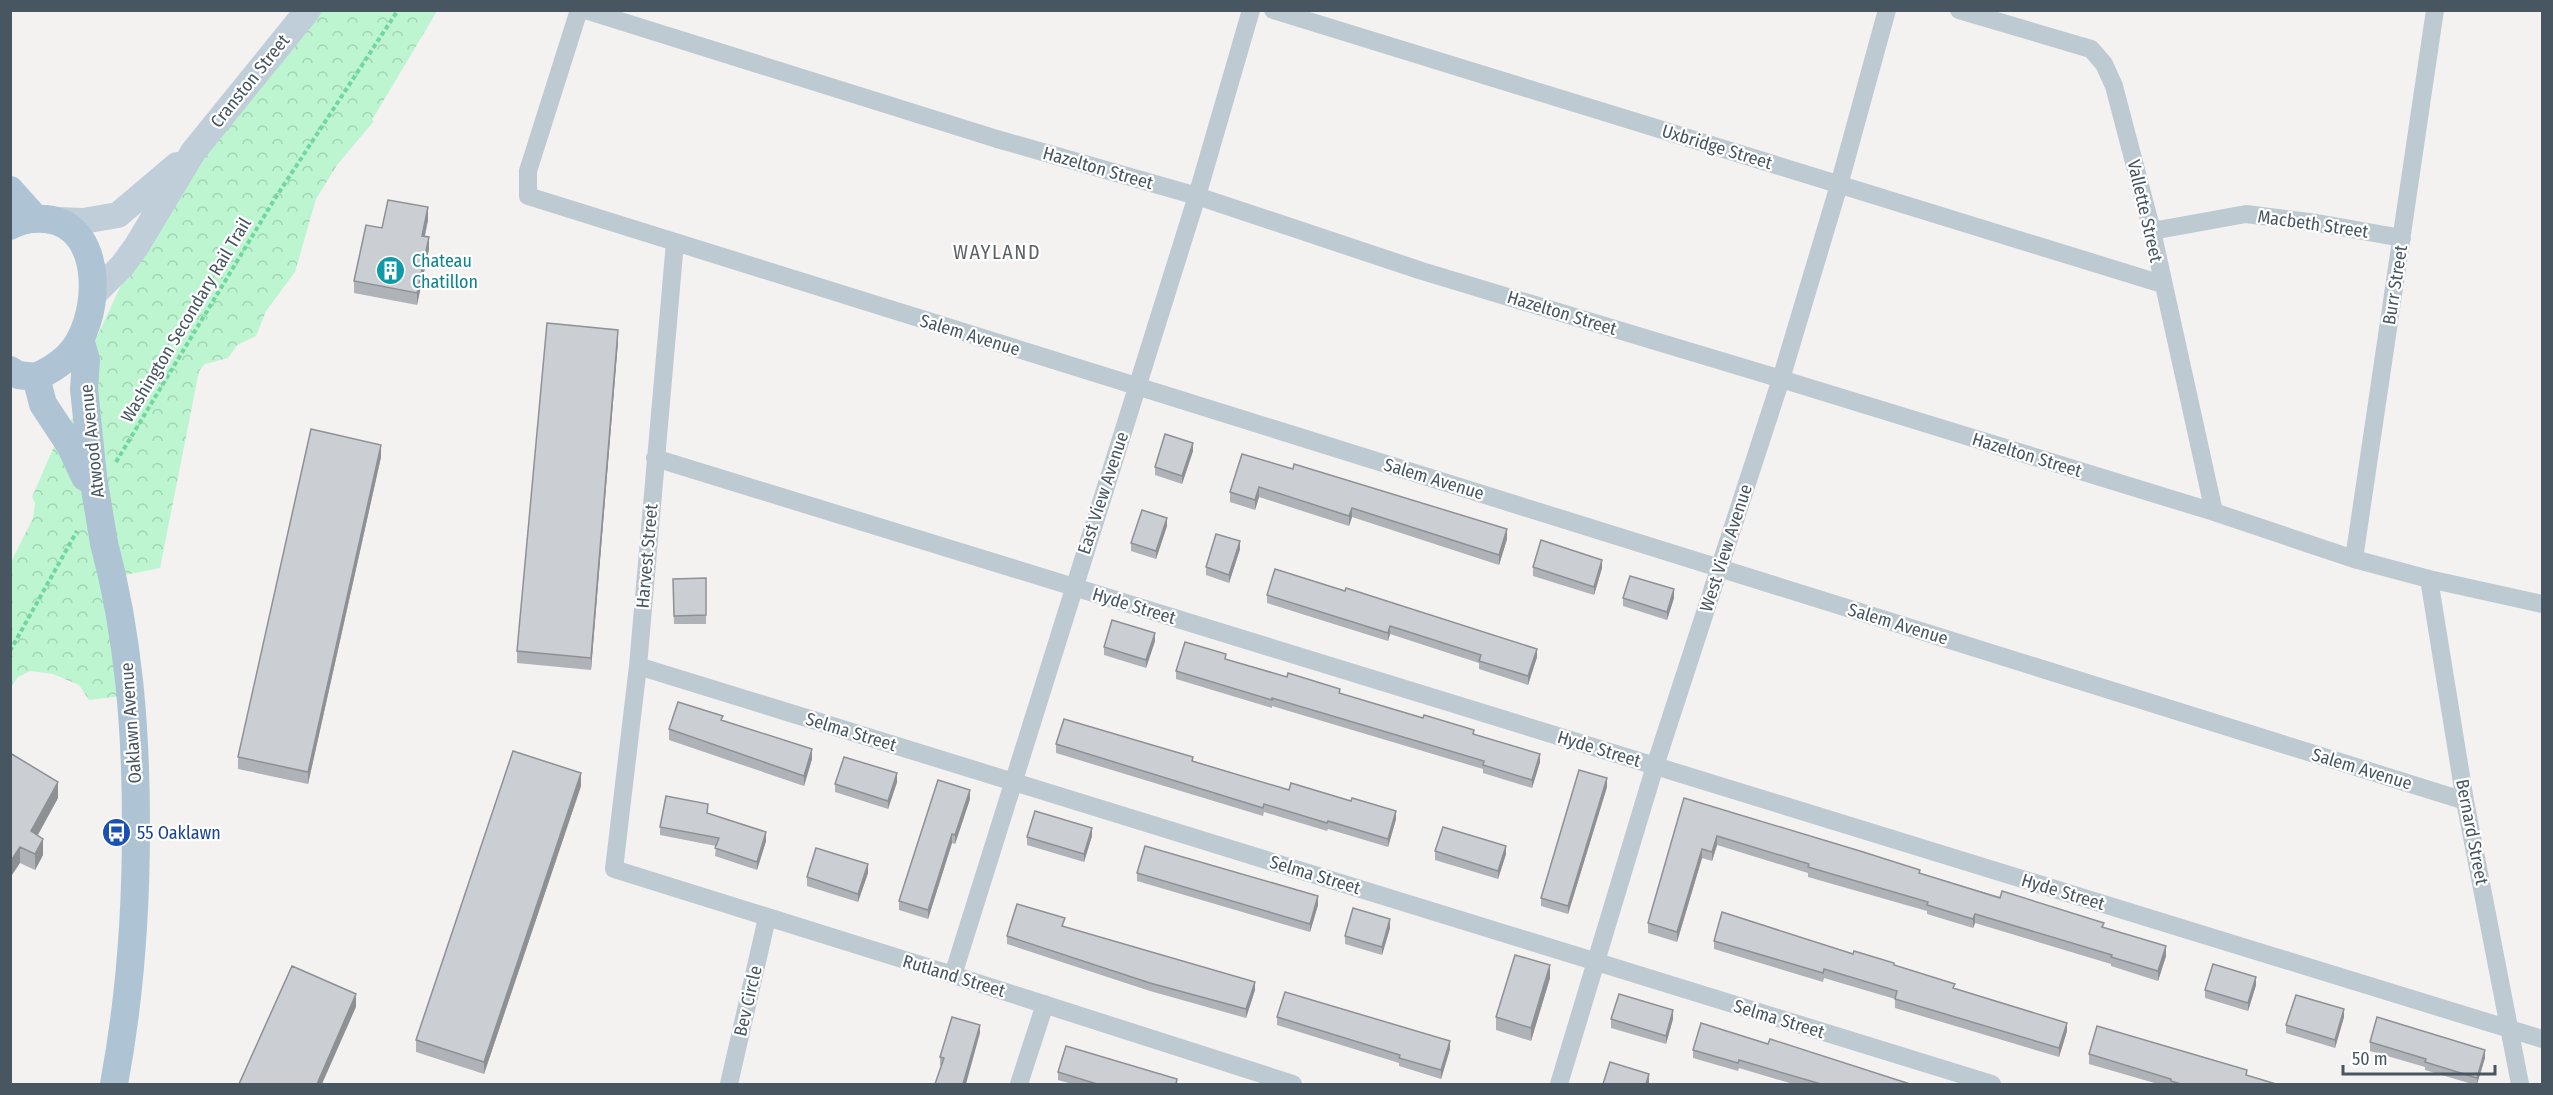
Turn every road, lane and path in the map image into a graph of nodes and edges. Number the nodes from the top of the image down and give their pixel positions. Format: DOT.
graph roads {
  1 [pos="308,10"];
  2 [pos="398,10"];
  3 [pos="579,10"];
  4 [pos="585,10"];
  5 [pos="1251,10"];
  6 [pos="1273,10"];
  7 [pos="1887,10"];
  8 [pos="1959,10"];
  9 [pos="2435,10"];
  10 [pos="612,14"];
  11 [pos="193,152"];
  12 [pos="1839,185"];
  13 [pos="10,190"];
  14 [pos="1197,196"];
  15 [pos="34,221"];
  16 [pos="2152,231"];
  17 [pos="2402,238"];
  18 [pos="675,242"];
  19 [pos="2162,284"];
  20 [pos="94,294"];
  21 [pos="80,339"];
  22 [pos="23,374"];
  23 [pos="1781,379"];
  24 [pos="1138,387"];
  25 [pos="655,458"];
  26 [pos="97,475"];
  27 [pos="2214,512"];
  28 [pos="83,520"];
  29 [pos="104,543"];
  30 [pos="2354,559"];
  31 [pos="1719,568"];
  32 [pos="2429,579"];
  33 [pos="1073,587"];
  34 [pos="2542,604"];
  35 [pos="10,651"];
  36 [pos="638,666"];
  37 [pos="1655,766"];
  38 [pos="1013,782"];
  39 [pos="2465,801"];
  40 [pos="614,869"];
  41 [pos="767,918"];
  42 [pos="1596,962"];
  43 [pos="953,975"];
  44 [pos="1045,1004"];
  45 [pos="2509,1029"];
  46 [pos="2542,1039"];
  47 [pos="1244,1077"];
  48 [pos="114,1084"];
  49 [pos="729,1084"];
  50 [pos="1019,1084"];
  51 [pos="1293,1084"];
  52 [pos="1559,1084"];
  53 [pos="1992,1084"];
  54 [pos="2520,1084"];
  1 -- 11 [label="main road, Cranston Street"];
  2 -- 26 [label="path, Washington Secondary Rail Trail"];
  3 -- 18 [label="street, Salem Avenue"];
  4 -- 10 [label="street, Hazelton Street"];
  5 -- 14 [label="street, East View Avenue"];
  6 -- 12 [label="street, Uxbridge Street"];
  7 -- 12 [label="street, West View Avenue"];
  8 -- 16 [label="street, Vallette Street"];
  9 -- 17 [label="street, Burr Street"];
  10 -- 14 [label="street, Hazelton Street"];
  11 -- 15 [label="main road, Cranston Street"];
  11 -- 20 [label="main road, Cranston Street"];
  12 -- 19 [label="street, Uxbridge Street"];
  12 -- 23 [label="street, West View Avenue"];
  13 -- 15 [label="main road"];
  14 -- 23 [label="street, Hazelton Street"];
  14 -- 24 [label="street, East View Avenue"];
  15 -- 20 [label="main road"];
  16 -- 17 [label="street, Macbeth Street"];
  16 -- 19 [label="street, Vallette Street"];
  17 -- 30 [label="street, Burr Street"];
  18 -- 24 [label="street, Salem Avenue"];
  18 -- 25 [label="street, Harvest Street"];
  19 -- 27 [label="street, Vallette Street"];
  20 -- 21 [label="main road"];
  21 -- 22 [label="main road"];
  21 -- 26 [label="main road, Atwood Avenue"];
  22 -- 26 [label="main road"];
  23 -- 27 [label="street, Hazelton Street"];
  23 -- 31 [label="street, West View Avenue"];
  24 -- 31 [label="street, Salem Avenue"];
  24 -- 33 [label="street, East View Avenue"];
  25 -- 33 [label="street, Hyde Street"];
  25 -- 36 [label="street, Harvest Street"];
  26 -- 29 [label="main road, Atwood Avenue, bridge"];
  27 -- 30 [label="street, Hazelton Street"];
  28 -- 35 [label="path"];
  29 -- 48 [label="main road, Oaklawn Avenue"];
  30 -- 32 [label="street, Hazelton Street"];
  31 -- 37 [label="street, West View Avenue"];
  31 -- 39 [label="street, Salem Avenue"];
  32 -- 34 [label="street, Hazelton Street"];
  32 -- 39 [label="street, Bernard Street"];
  33 -- 37 [label="street, Hyde Street"];
  33 -- 38 [label="street, East View Avenue"];
  36 -- 38 [label="street, Selma Street"];
  36 -- 40 [label="street, Harvest Street"];
  37 -- 42 [label="street, West View Avenue"];
  37 -- 45 [label="street, Hyde Street"];
  38 -- 42 [label="street, Selma Street"];
  38 -- 43 [label="street, East View Avenue"];
  39 -- 45 [label="street, Bernard Street"];
  40 -- 41 [label="street, Rutland Street"];
  41 -- 43 [label="street, Rutland Street"];
  41 -- 49 [label="street, Bev Circle"];
  42 -- 52 [label="street, West View Avenue"];
  42 -- 53 [label="street, Selma Street"];
  43 -- 44 [label="street, Rutland Street"];
  44 -- 47 [label="street, Rutland Street"];
  44 -- 50 [label="street"];
  45 -- 46 [label="street, Hyde Street"];
  45 -- 54 [label="street, Bernard Street"];
  47 -- 51 [label="street, Rutland Street"];
}
